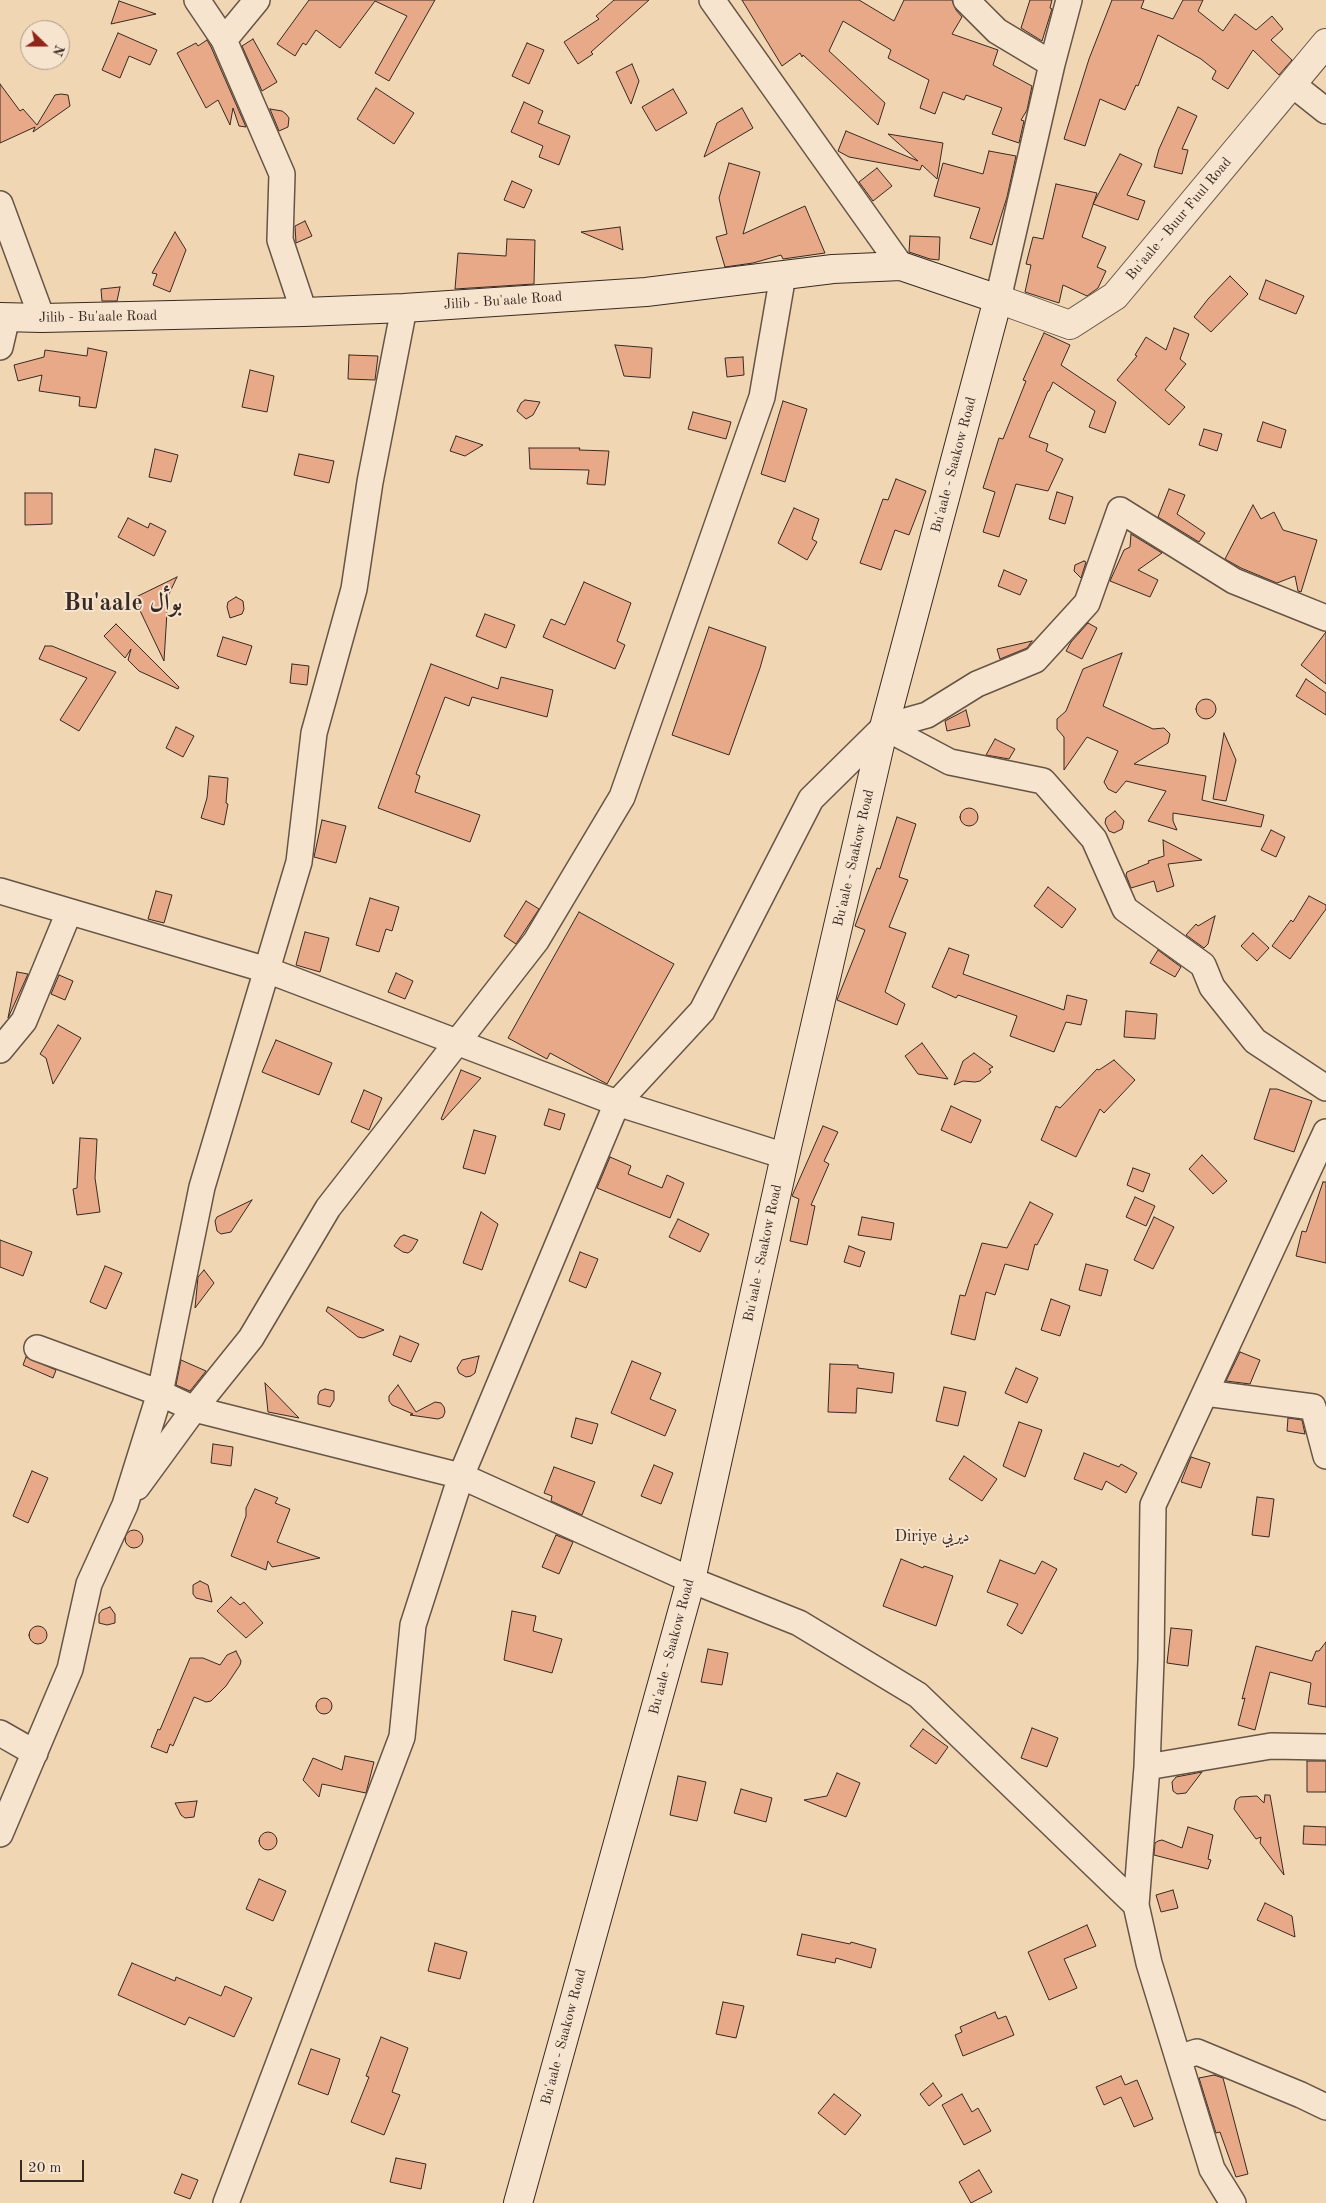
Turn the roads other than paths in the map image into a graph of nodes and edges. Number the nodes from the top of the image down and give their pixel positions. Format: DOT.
graph roads {
  1 [pos="197,0"];
  2 [pos="257,0"];
  3 [pos="712,0"];
  4 [pos="966,0"];
  5 [pos="1069,0"];
  6 [pos="224,40"];
  7 [pos="1326,43"];
  8 [pos="1052,64"];
  9 [pos="1292,84"];
  10 [pos="1326,112"];
  11 [pos="0,204"];
  12 [pos="901,266"];
  13 [pos="783,275"];
  14 [pos="998,299"];
  15 [pos="404,308"];
  16 [pos="304,312"];
  17 [pos="3,317"];
  18 [pos="42,318"];
  19 [pos="0,347"];
  20 [pos="1326,618"];
  21 [pos="884,727"];
  22 [pos="0,892"];
  23 [pos="69,912"];
  24 [pos="267,970"];
  25 [pos="456,1042"];
  26 [pos="0,1050"];
  27 [pos="1326,1088"];
  28 [pos="617,1103"];
  29 [pos="1326,1132"];
  30 [pos="785,1156"];
  31 [pos="37,1348"];
  32 [pos="160,1393"];
  33 [pos="1205,1393"];
  34 [pos="194,1409"];
  35 [pos="1326,1456"];
  36 [pos="461,1476"];
  37 [pos="125,1505"];
  38 [pos="691,1580"];
  39 [pos="0,1734"];
  40 [pos="1326,1747"];
  41 [pos="35,1753"];
  42 [pos="1147,1767"];
  43 [pos="0,1834"];
  44 [pos="1136,1905"];
  45 [pos="1178,2058"];
  46 [pos="1326,2107"];
  47 [pos="226,2203"];
  48 [pos="518,2203"];
  49 [pos="1232,2203"];
  1 -- 6 [label="street"];
  2 -- 6 [label="street"];
  3 -- 12 [label="street"];
  4 -- 8 [label="street"];
  5 -- 8 [label="street"];
  6 -- 16 [label="street"];
  7 -- 9 [label="main road, Bu'aale - Buur Fuul Road"];
  8 -- 14 [label="street"];
  9 -- 10 [label="street"];
  9 -- 14 [label="main road, Bu'aale - Buur Fuul Road"];
  11 -- 18 [label="street"];
  12 -- 13 [label="main road, Jilib - Bu'aale Road"];
  12 -- 14 [label="main road, Jilib - Bu'aale Road"];
  13 -- 15 [label="main road, Jilib - Bu'aale Road"];
  13 -- 25 [label="street"];
  14 -- 21 [label="main road, Bu'aale - Saakow Road"];
  15 -- 16 [label="main road, Jilib - Bu'aale Road"];
  15 -- 24 [label="street"];
  16 -- 18 [label="main road, Jilib - Bu'aale Road"];
  17 -- 18 [label="main road, Jilib - Bu'aale Road"];
  17 -- 19 [label="street"];
  20 -- 21 [label="street"];
  21 -- 27 [label="street"];
  21 -- 28 [label="street"];
  21 -- 30 [label="main road, Bu'aale - Saakow Road"];
  22 -- 23 [label="street"];
  23 -- 24 [label="street"];
  23 -- 26 [label="street"];
  24 -- 25 [label="street"];
  24 -- 32 [label="street"];
  25 -- 28 [label="street"];
  25 -- 34 [label="street"];
  28 -- 30 [label="street"];
  28 -- 36 [label="street"];
  29 -- 33 [label="street"];
  30 -- 38 [label="main road, Bu'aale - Saakow Road"];
  31 -- 32 [label="street"];
  32 -- 34 [label="street"];
  32 -- 37 [label="street"];
  33 -- 35 [label="street"];
  33 -- 42 [label="street"];
  34 -- 36 [label="street"];
  34 -- 37 [label="street"];
  36 -- 38 [label="street"];
  36 -- 47 [label="street"];
  37 -- 41 [label="street"];
  38 -- 44 [label="street"];
  38 -- 48 [label="main road, Bu'aale - Saakow Road"];
  39 -- 41 [label="street"];
  40 -- 42 [label="street"];
  41 -- 43 [label="street"];
  42 -- 44 [label="street"];
  44 -- 45 [label="street"];
  45 -- 46 [label="street"];
  45 -- 49 [label="street"];
}
